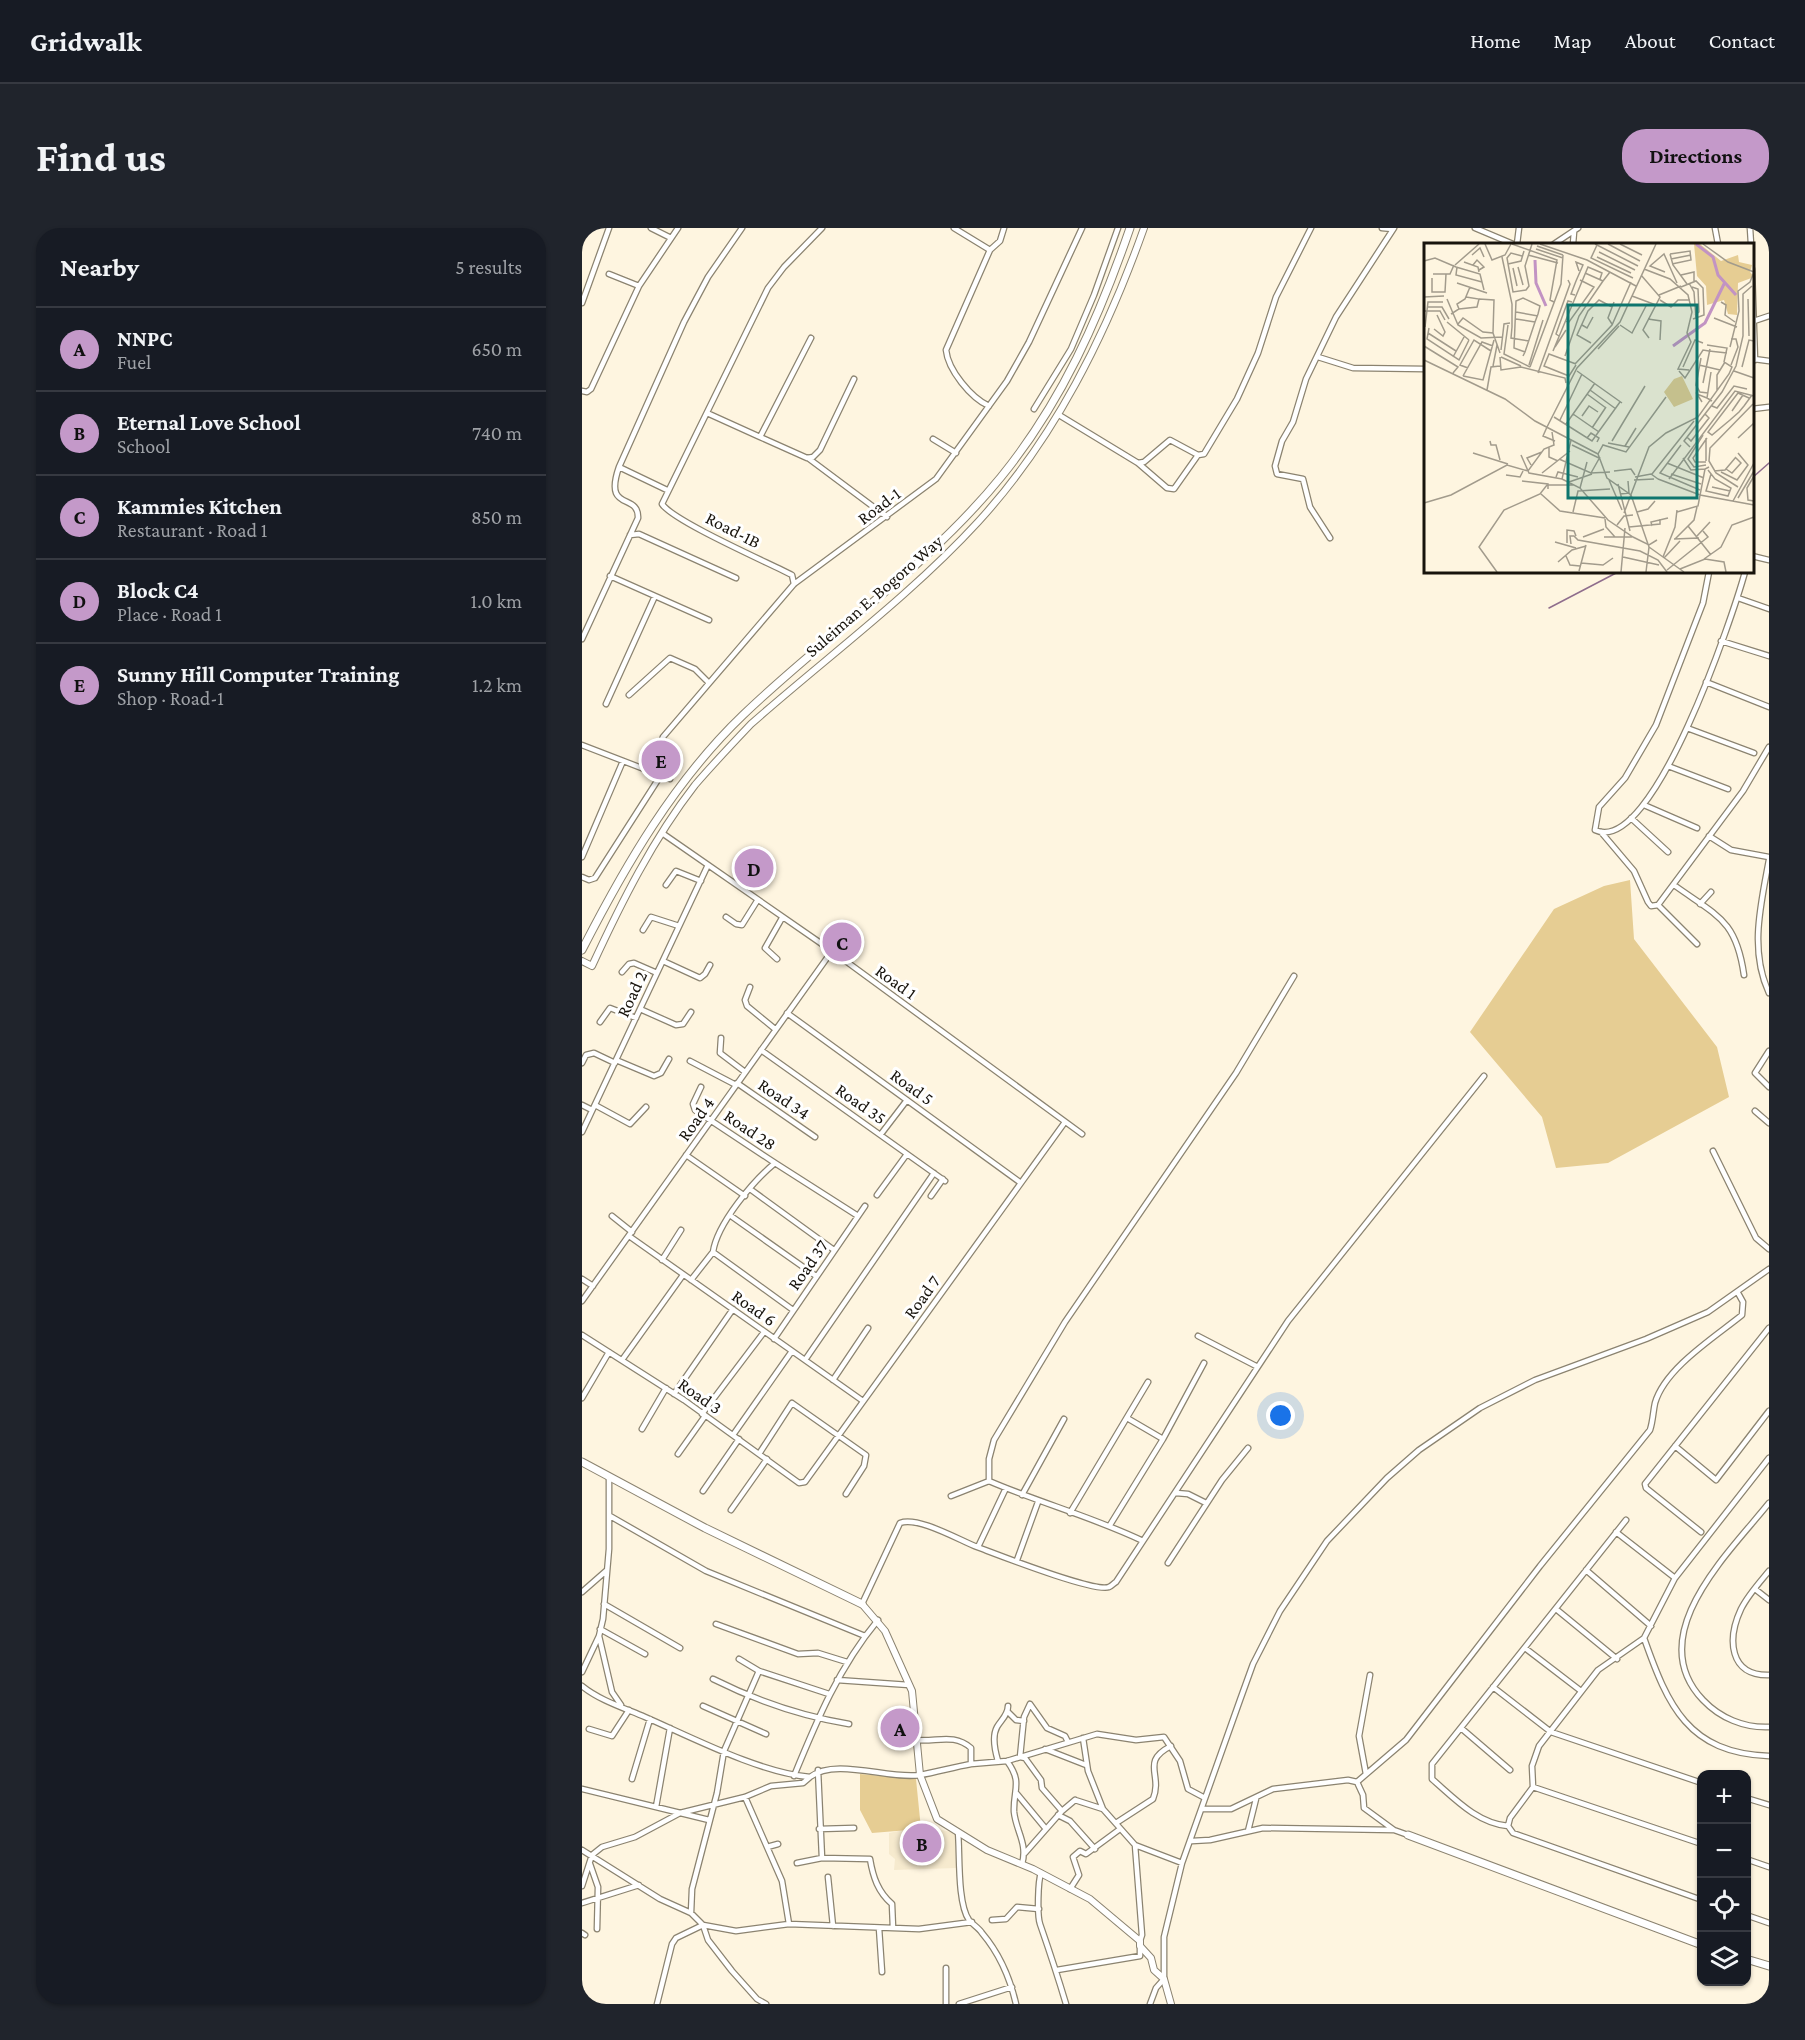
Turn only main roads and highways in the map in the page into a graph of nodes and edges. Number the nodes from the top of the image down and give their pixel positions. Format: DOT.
graph roads {
  1 [pos="1130,228"];
  2 [pos="582,950"];
  3 [pos="582,1462"];
  4 [pos="862,1604"];
  5 [pos="1408,1835"];
  6 [pos="1697,1943"];
  7 [pos="1751,1961"];
  8 [pos="1769,1966"];
  1 -- 2 [label="main road, Suleiman E. Bogoro Way"];
  3 -- 4 [label="main road"];
  5 -- 6 [label="main road"];
  7 -- 8 [label="main road"];
}
